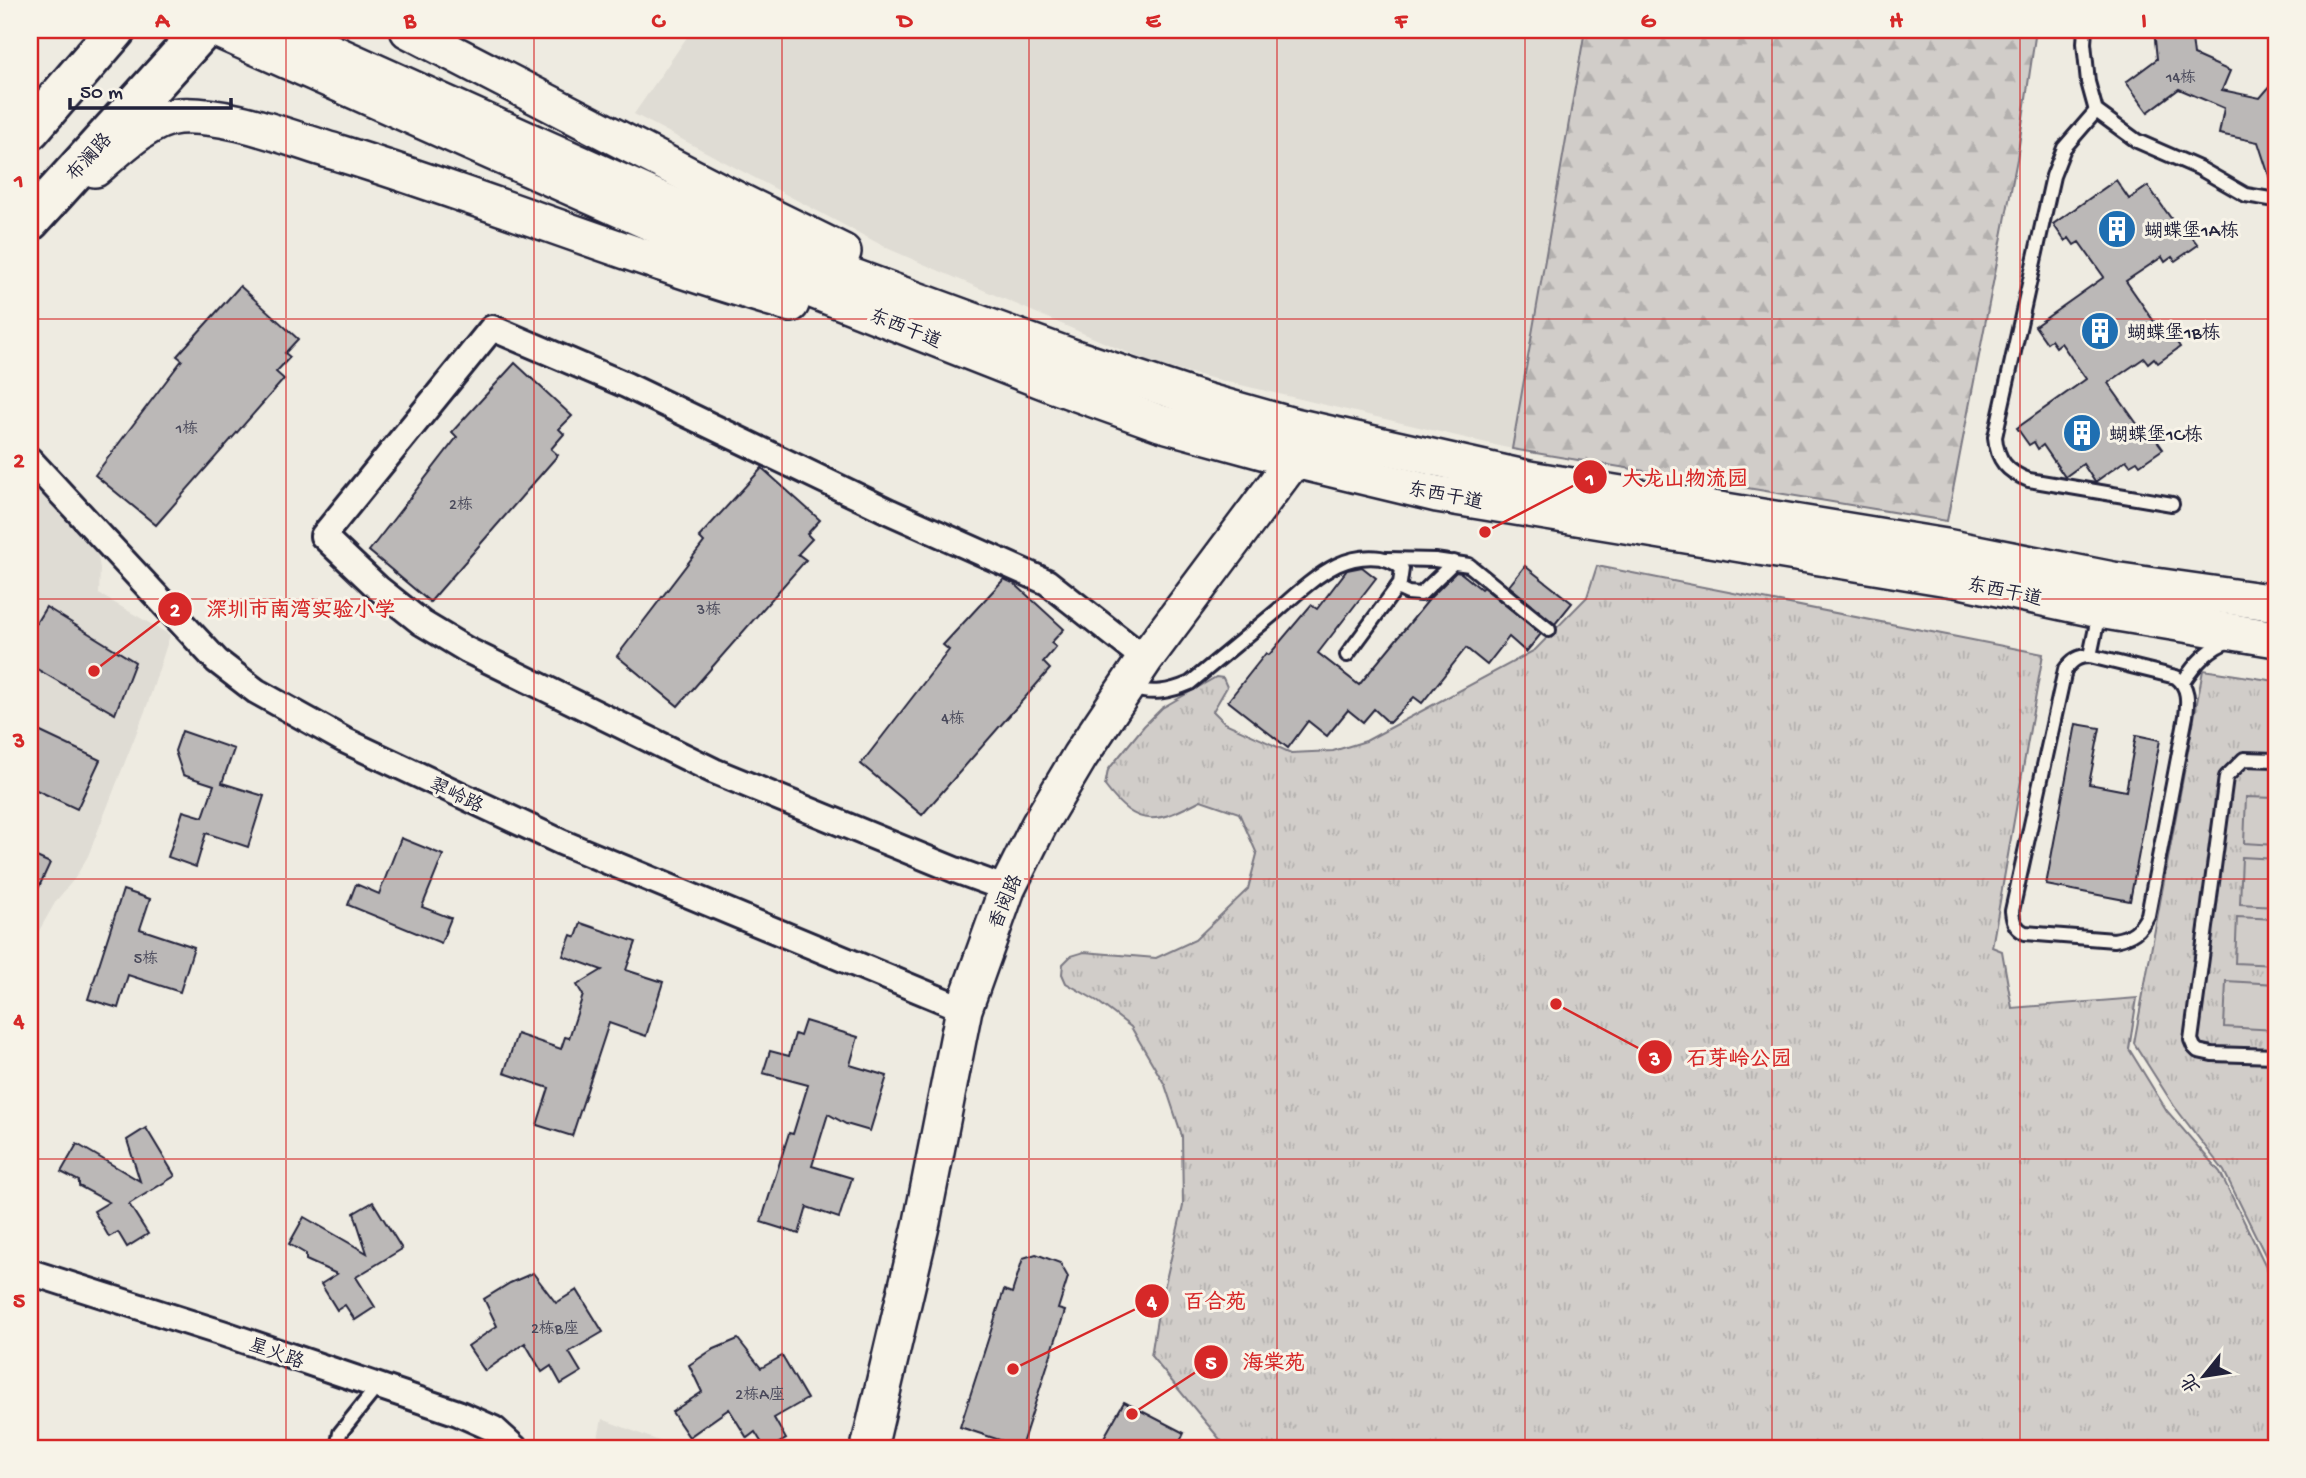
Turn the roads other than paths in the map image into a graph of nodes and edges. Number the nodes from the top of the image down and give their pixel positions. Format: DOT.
graph roads {
  1 [pos="116,30"];
  2 [pos="203,30"];
  3 [pos="218,30"];
  4 [pos="282,30"];
  5 [pos="408,30"];
  6 [pos="2085,30"];
  7 [pos="2096,111"];
  8 [pos="30,130"];
  9 [pos="2276,200"];
  10 [pos="30,221"];
  11 [pos="30,226"];
  12 [pos="733,246"];
  13 [pos="1061,371"];
  14 [pos="1315,431"];
  15 [pos="30,460"];
  16 [pos="1295,460"];
  17 [pos="2172,505"];
  18 [pos="1387,559"];
  19 [pos="1454,562"];
  20 [pos="1397,588"];
  21 [pos="2276,603"];
  22 [pos="2099,610"];
  23 [pos="1549,630"];
  24 [pos="2262,636"];
  25 [pos="1347,655"];
  26 [pos="2090,656"];
  27 [pos="1136,673"];
  28 [pos="2183,682"];
  29 [pos="2276,760"];
  30 [pos="1007,889"];
  31 [pos="964,1009"];
  32 [pos="2276,1056"];
  33 [pos="30,1272"];
  34 [pos="377,1387"];
  35 [pos="337,1448"];
  36 [pos="515,1448"];
  37 [pos="869,1448"];
  1 -- 8 [label="main road"];
  2 -- 10 [label="main road, 布澜路"];
  3 -- 12 [label="main road"];
  4 -- 12 [label="main road"];
  5 -- 13 [label="main road"];
  6 -- 7 [label="lane"];
  7 -- 9 [label="lane"];
  7 -- 17 [label="lane"];
  11 -- 13 [label="main road"];
  12 -- 13 [label="main road, 东西干道"];
  13 -- 14 [label="main road, 东西干道"];
  13 -- 16 [label="main road, 东西干道"];
  14 -- 16 [label="main road, 香阅路"];
  14 -- 21 [label="main road, 东西干道"];
  15 -- 31 [label="street, 翠岭路"];
  16 -- 22 [label="main road, 东西干道"];
  16 -- 27 [label="main road, 香阅路"];
  18 -- 19 [label="lane"];
  18 -- 20 [label="lane"];
  18 -- 27 [label="lane"];
  19 -- 20 [label="lane"];
  19 -- 23 [label="lane"];
  20 -- 25 [label="lane"];
  22 -- 24 [label="main road, 东西干道"];
  22 -- 26 [label="lane"];
  24 -- 28 [label="lane"];
  26 -- 28 [label="lane"];
  26 -- 28 [label="lane"];
  27 -- 30 [label="main road, 香阅路"];
  27 -- 30 [label="street"];
  29 -- 32 [label="lane"];
  30 -- 31 [label="main road, 香阅路"];
  31 -- 37 [label="main road, 香阅路"];
  33 -- 34 [label="street, 星火路"];
  34 -- 35 [label="lane"];
  34 -- 36 [label="street, 星火路"];
}
